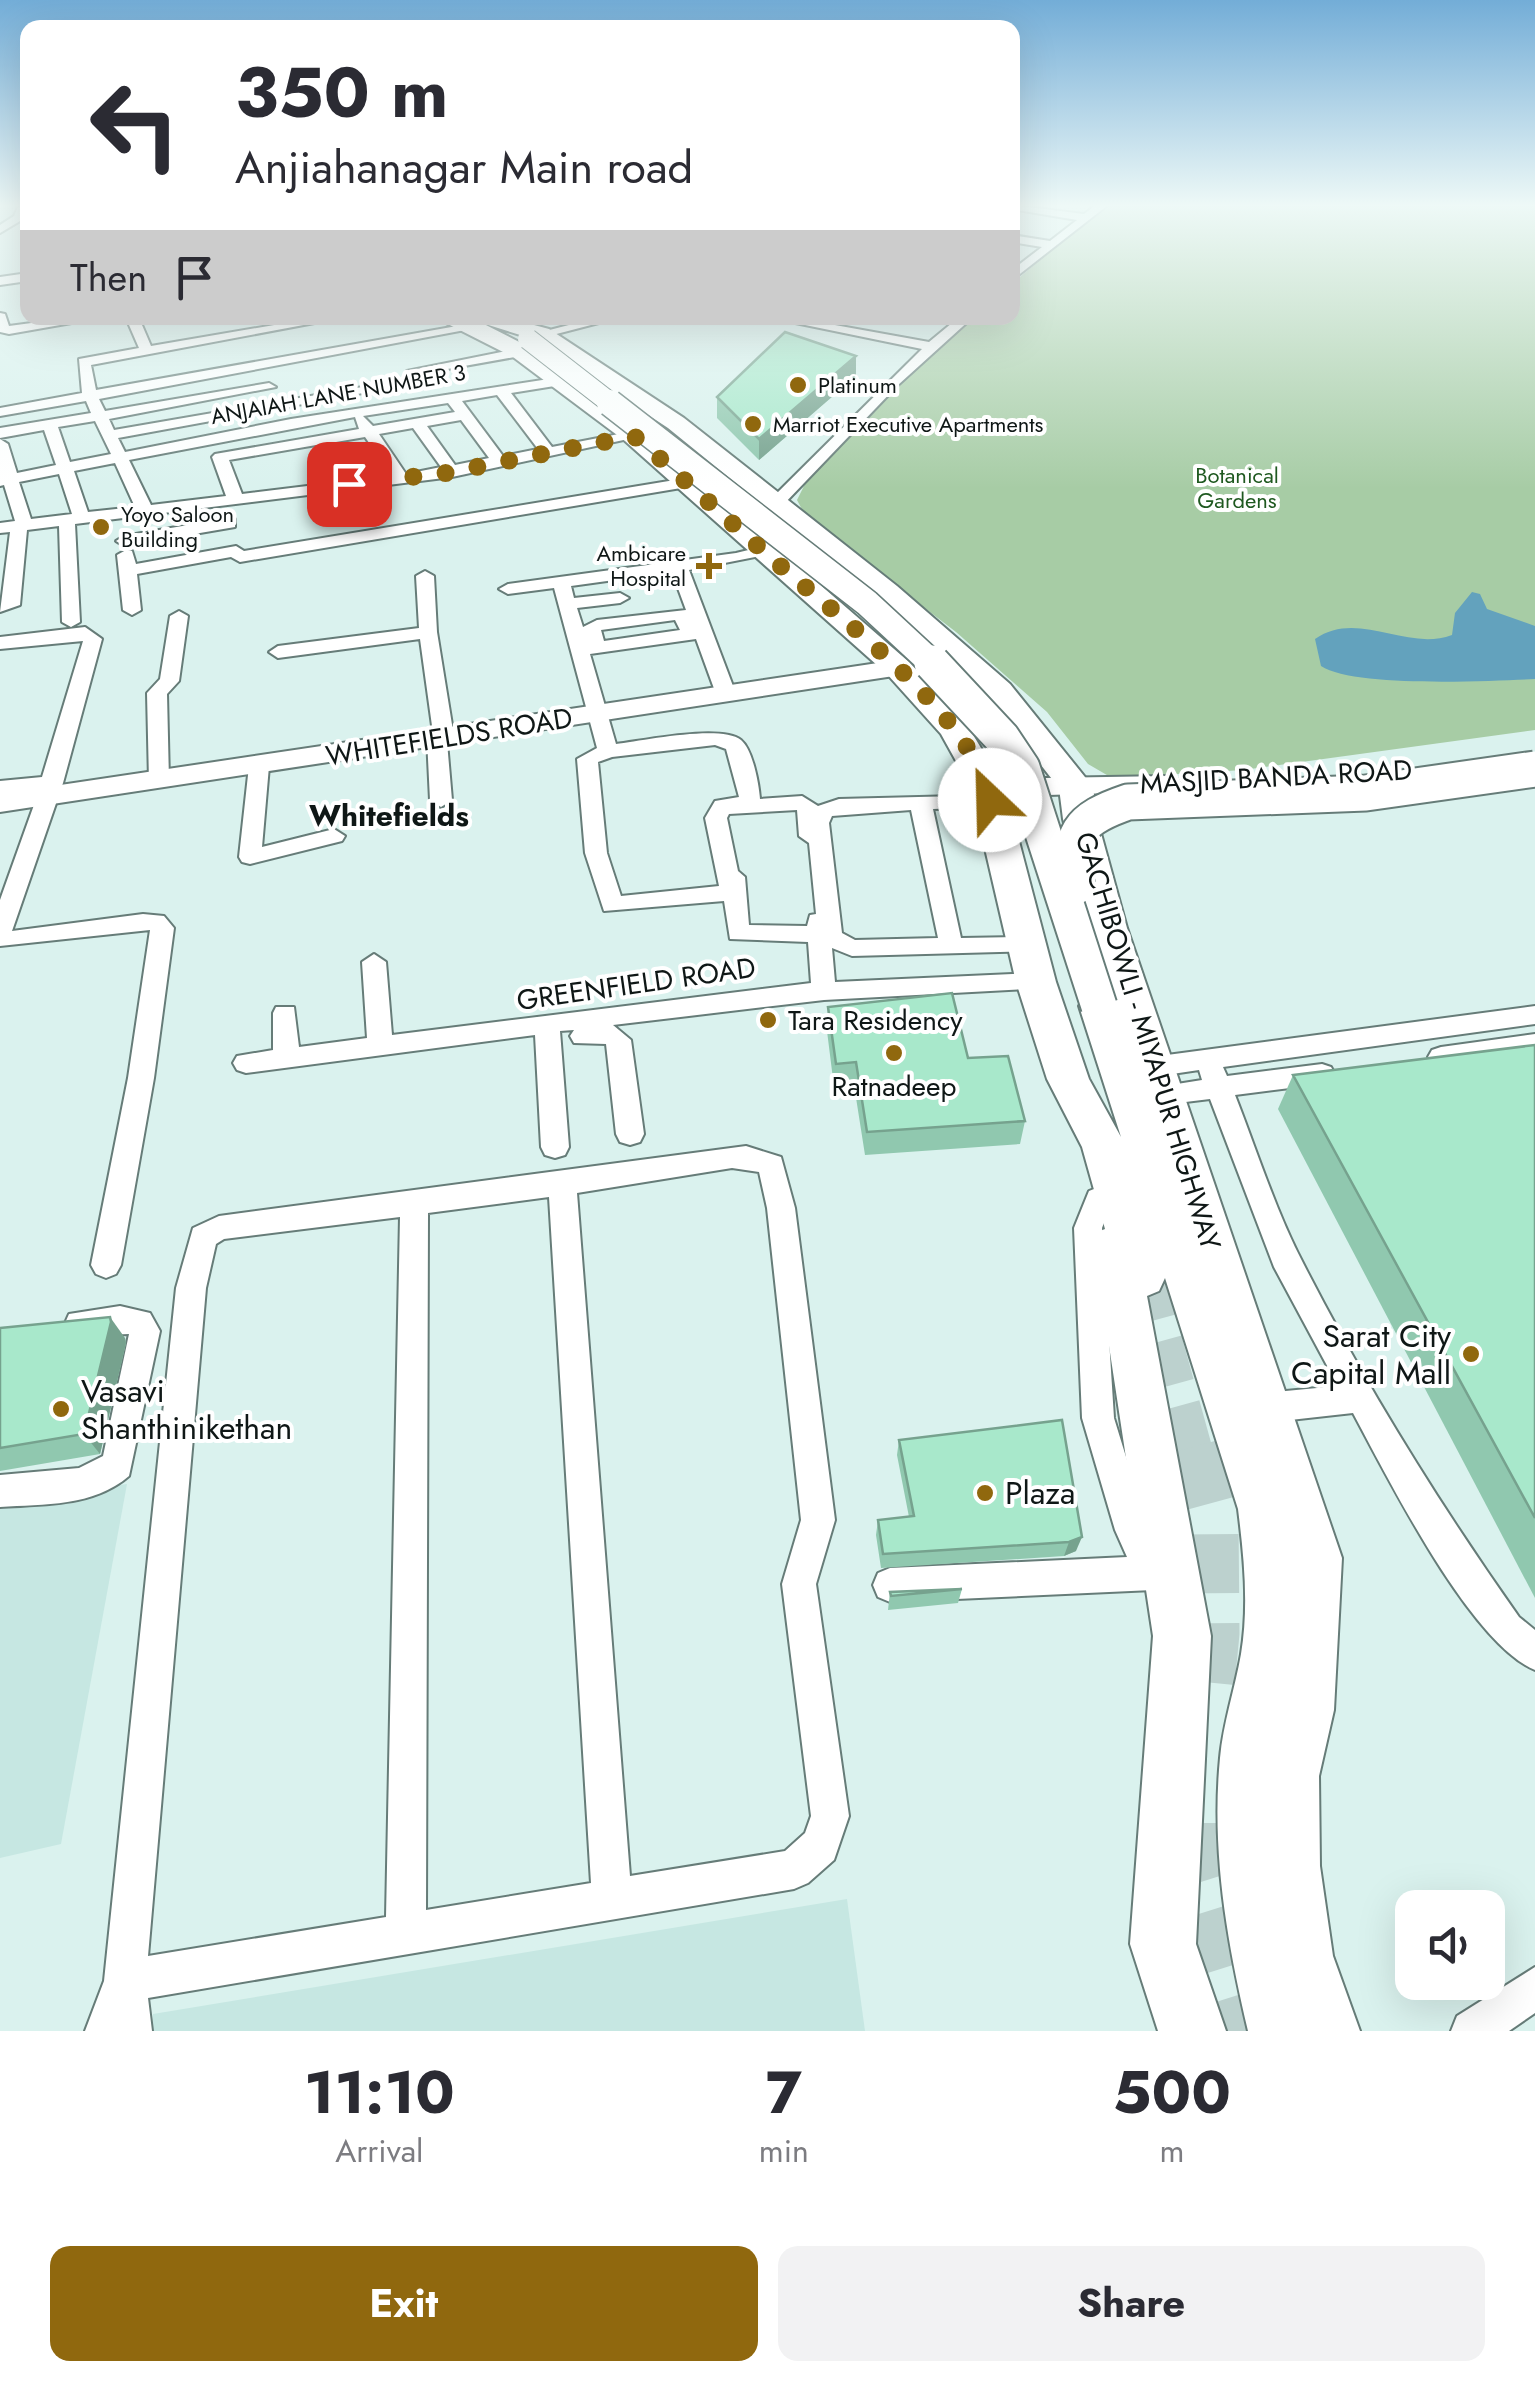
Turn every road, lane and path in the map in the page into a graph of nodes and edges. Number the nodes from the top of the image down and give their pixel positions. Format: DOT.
graph roads {
  1 [pos="0,317"];
  2 [pos="44,325"];
  3 [pos="136,325"];
  4 [pos="231,325"];
  5 [pos="266,325"];
  6 [pos="328,325"];
  7 [pos="414,325"];
  8 [pos="485,325"];
  9 [pos="562,325"];
  10 [pos="814,325"];
  11 [pos="941,325"];
  12 [pos="955,325"];
  13 [pos="520,331"];
  14 [pos="237,333"];
  15 [pos="331,344"];
  16 [pos="924,346"];
  17 [pos="146,350"];
  18 [pos="175,364"];
  19 [pos="348,365"];
  20 [pos="258,371"];
  21 [pos="103,376"];
  22 [pos="85,379"];
  23 [pos="432,379"];
  24 [pos="562,381"];
  25 [pos="500,388"];
  26 [pos="370,389"];
  27 [pos="451,396"];
  28 [pos="278,403"];
  29 [pos="96,407"];
  30 [pos="386,407"];
  31 [pos="0,412"];
  32 [pos="356,412"];
  33 [pos="465,415"];
  34 [pos="291,423"];
  35 [pos="418,423"];
  36 [pos="50,425"];
  37 [pos="370,432"];
  38 [pos="0,433"];
  39 [pos="109,435"];
  40 [pos="634,436"];
  41 [pos="327,438"];
  42 [pos="0,444"];
  43 [pos="549,452"];
  44 [pos="122,456"];
  45 [pos="500,462"];
  46 [pos="64,468"];
  47 [pos="283,468"];
  48 [pos="452,472"];
  49 [pos="402,479"];
  50 [pos="5,480"];
  51 [pos="687,483"];
  52 [pos="349,484"];
  53 [pos="228,498"];
  54 [pos="771,499"];
  55 [pos="144,508"];
  56 [pos="121,511"];
  57 [pos="74,518"];
  58 [pos="228,523"];
  59 [pos="14,526"];
  60 [pos="818,537"];
  61 [pos="124,541"];
  62 [pos="765,552"];
  63 [pos="9,553"];
  64 [pos="238,554"];
  65 [pos="679,566"];
  66 [pos="129,570"];
  67 [pos="425,576"];
  68 [pos="8,578"];
  69 [pos="247,578"];
  70 [pos="560,582"];
  71 [pos="508,588"];
  72 [pos="620,598"];
  73 [pos="6,606"];
  74 [pos="132,610"];
  75 [pos="695,610"];
  76 [pos="575,612"];
  77 [pos="179,616"];
  78 [pos="71,622"];
  79 [pos="428,632"];
  80 [pos="698,633"];
  81 [pos="3,636"];
  82 [pos="589,648"];
  83 [pos="278,652"];
  84 [pos="898,668"];
  85 [pos="726,694"];
  86 [pos="598,714"];
  87 [pos="440,738"];
  88 [pos="608,751"];
  89 [pos="1535,756"];
  90 [pos="258,766"];
  91 [pos="1535,769"];
  92 [pos="1535,779"];
  93 [pos="158,781"];
  94 [pos="0,788"];
  95 [pos="49,790"];
  96 [pos="1078,799"];
  97 [pos="441,800"];
  98 [pos="990,801"];
  99 [pos="0,802"];
  100 [pos="921,804"];
  101 [pos="334,836"];
  102 [pos="819,934"];
  103 [pos="2,938"];
  104 [pos="951,946"];
  105 [pos="374,962"];
  106 [pos="1031,964"];
  107 [pos="824,990"];
  108 [pos="1099,1006"];
  109 [pos="284,1013"];
  110 [pos="1535,1015"];
  111 [pos="555,1032"];
  112 [pos="1535,1044"];
  113 [pos="380,1045"];
  114 [pos="286,1058"];
  115 [pos="1208,1061"];
  116 [pos="1416,1061"];
  117 [pos="246,1063"];
  118 [pos="1357,1069"];
  119 [pos="1156,1081"];
  120 [pos="1219,1089"];
  121 [pos="630,1134"];
  122 [pos="555,1147"];
  123 [pos="1104,1147"];
  124 [pos="562,1185"];
  125 [pos="1099,1198"];
  126 [pos="414,1204"];
  127 [pos="106,1265"];
  128 [pos="1142,1277"];
  129 [pos="46,1326"];
  130 [pos="1361,1398"];
  131 [pos="1264,1408"];
  132 [pos="0,1491"];
  133 [pos="1153,1573"];
  134 [pos="890,1586"];
  135 [pos="1182,1636"];
  136 [pos="1535,1652"];
  137 [pos="612,1898"];
  138 [pos="406,1932"];
  139 [pos="125,1981"];
  140 [pos="1535,1988"];
  141 [pos="106,2031"];
  142 [pos="132,2031"];
  143 [pos="1192,2031"];
  144 [pos="1282,2031"];
  145 [pos="1326,2031"];
  146 [pos="1472,2031"];
  1 -- 2 [label="street"];
  3 -- 17 [label="street"];
  4 -- 14 [label="street"];
  5 -- 14 [label="street"];
  6 -- 15 [label="street"];
  7 -- 15 [label="street"];
  8 -- 13 [label="main road, GACHIBOWLI - MIYAPUR HIGHWAY"];
  9 -- 13 [label="street"];
  10 -- 16 [label="street"];
  11 -- 16 [label="street"];
  12 -- 16 [label="street"];
  13 -- 15 [label="street"];
  13 -- 19 [label="street"];
  13 -- 24 [label="main road, GACHIBOWLI - MIYAPUR HIGHWAY"];
  13 -- 26 [label="street"];
  13 -- 54 [label="main road, GACHIBOWLI - MIYAPUR HIGHWAY"];
  13 -- 108 [label="main road, bridge"];
  14 -- 17 [label="street"];
  14 -- 20 [label="street"];
  15 -- 19 [label="street"];
  15 -- 20 [label="street"];
  16 -- 54 [label="street"];
  17 -- 22 [label="street"];
  18 -- 20 [label="street"];
  19 -- 20 [label="street"];
  20 -- 28 [label="street"];
  20 -- 29 [label="street"];
  20 -- 29 [label="street"];
  21 -- 22 [label="street"];
  22 -- 29 [label="street"];
  23 -- 26 [label="street"];
  24 -- 25 [label="street, ANJAIAH LANE NUMBER 3"];
  24 -- 40 [label="main road, GACHIBOWLI - MIYAPUR HIGHWAY"];
  25 -- 27 [label="street, ANJAIAH LANE NUMBER 3"];
  25 -- 43 [label="street"];
  26 -- 28 [label="street"];
  26 -- 30 [label="street"];
  27 -- 30 [label="street, ANJAIAH LANE NUMBER 3"];
  27 -- 33 [label="street"];
  28 -- 34 [label="street"];
  28 -- 39 [label="street"];
  29 -- 31 [label="street"];
  29 -- 36 [label="street"];
  29 -- 39 [label="street"];
  30 -- 32 [label="street, ANJAIAH LANE NUMBER 3"];
  32 -- 34 [label="street, ANJAIAH LANE NUMBER 3"];
  32 -- 37 [label="street"];
  33 -- 35 [label="street"];
  33 -- 45 [label="street"];
  34 -- 44 [label="street, ANJAIAH LANE NUMBER 3"];
  35 -- 37 [label="street"];
  35 -- 48 [label="street"];
  36 -- 38 [label="street"];
  36 -- 46 [label="street"];
  37 -- 41 [label="street"];
  37 -- 49 [label="street"];
  39 -- 44 [label="street"];
  40 -- 43 [label="street"];
  40 -- 51 [label="main road, GACHIBOWLI - MIYAPUR HIGHWAY"];
  41 -- 47 [label="street"];
  41 -- 52 [label="street"];
  42 -- 50 [label="street"];
  43 -- 45 [label="street"];
  44 -- 46 [label="street, ANJAIAH LANE NUMBER 3"];
  44 -- 55 [label="street"];
  45 -- 48 [label="street"];
  46 -- 50 [label="street, ANJAIAH LANE NUMBER 3"];
  46 -- 57 [label="street"];
  47 -- 52 [label="street"];
  47 -- 53 [label="street"];
  47 -- 53 [label="street"];
  48 -- 49 [label="street"];
  49 -- 52 [label="street"];
  50 -- 59 [label="street"];
  51 -- 62 [label="main road, GACHIBOWLI - MIYAPUR HIGHWAY"];
  51 -- 64 [label="street"];
  53 -- 55 [label="street"];
  53 -- 58 [label="street"];
  54 -- 60 [label="main road, GACHIBOWLI - MIYAPUR HIGHWAY"];
  55 -- 56 [label="street"];
  56 -- 57 [label="street"];
  56 -- 61 [label="street"];
  57 -- 59 [label="street"];
  57 -- 78 [label="street"];
  58 -- 61 [label="street"];
  58 -- 64 [label="street"];
  59 -- 63 [label="street"];
  60 -- 62 [label="street"];
  60 -- 96 [label="main road, GACHIBOWLI - MIYAPUR HIGHWAY"];
  61 -- 66 [label="street"];
  62 -- 65 [label="street"];
  62 -- 84 [label="main road, GACHIBOWLI - MIYAPUR HIGHWAY"];
  63 -- 68 [label="street"];
  64 -- 66 [label="street"];
  64 -- 69 [label="street"];
  65 -- 70 [label="street"];
  65 -- 75 [label="street"];
  66 -- 74 [label="street"];
  67 -- 79 [label="street"];
  68 -- 73 [label="street"];
  70 -- 71 [label="street"];
  70 -- 76 [label="street"];
  72 -- 76 [label="street"];
  73 -- 81 [label="street"];
  75 -- 76 [label="street"];
  75 -- 80 [label="street"];
  76 -- 82 [label="street"];
  77 -- 93 [label="street"];
  79 -- 83 [label="street"];
  79 -- 87 [label="street"];
  80 -- 82 [label="street"];
  80 -- 85 [label="street"];
  81 -- 95 [label="street"];
  82 -- 86 [label="street"];
  84 -- 85 [label="main road, WHITEFIELDS ROAD"];
  84 -- 98 [label="main road, GACHIBOWLI - MIYAPUR HIGHWAY"];
  85 -- 86 [label="main road, WHITEFIELDS ROAD"];
  86 -- 87 [label="main road, WHITEFIELDS ROAD"];
  86 -- 88 [label="street"];
  87 -- 90 [label="main road, WHITEFIELDS ROAD"];
  87 -- 97 [label="street"];
  88 -- 88 [label="street"];
  89 -- 96 [label="main road, MASJID BANDA ROAD"];
  90 -- 93 [label="main road, WHITEFIELDS ROAD"];
  90 -- 101 [label="street"];
  91 -- 108 [label="main road, bridge"];
  92 -- 96 [label="main road, MASJID BANDA ROAD"];
  93 -- 95 [label="main road, WHITEFIELDS ROAD"];
  94 -- 95 [label="street"];
  95 -- 99 [label="main road, WHITEFIELDS ROAD"];
  95 -- 103 [label="street"];
  96 -- 98 [label="main road, MASJID BANDA ROAD"];
  96 -- 119 [label="main road, GACHIBOWLI - MIYAPUR HIGHWAY"];
  98 -- 100 [label="street"];
  98 -- 106 [label="main road, GACHIBOWLI - MIYAPUR HIGHWAY"];
  100 -- 104 [label="street"];
  100 -- 104 [label="street"];
  102 -- 102 [label="street"];
  102 -- 107 [label="street"];
  103 -- 127 [label="street"];
  104 -- 106 [label="street"];
  105 -- 113 [label="street"];
  106 -- 107 [label="street, GREENFIELD ROAD"];
  106 -- 123 [label="main road, GACHIBOWLI - MIYAPUR HIGHWAY"];
  107 -- 111 [label="street, GREENFIELD ROAD"];
  108 -- 144 [label="main road"];
  109 -- 114 [label="street"];
  110 -- 115 [label="street"];
  111 -- 113 [label="street, GREENFIELD ROAD"];
  111 -- 121 [label="street"];
  111 -- 122 [label="street"];
  112 -- 116 [label="street"];
  113 -- 114 [label="street, GREENFIELD ROAD"];
  114 -- 117 [label="street, GREENFIELD ROAD"];
  115 -- 119 [label="street"];
  115 -- 120 [label="street"];
  118 -- 120 [label="street"];
  119 -- 120 [label="street"];
  119 -- 131 [label="main road, GACHIBOWLI - MIYAPUR HIGHWAY"];
  120 -- 130 [label="street"];
  123 -- 125 [label="main road"];
  123 -- 128 [label="main road, GACHIBOWLI - MIYAPUR HIGHWAY"];
  124 -- 126 [label="street"];
  124 -- 137 [label="street"];
  124 -- 137 [label="street"];
  125 -- 133 [label="street"];
  125 -- 135 [label="main road"];
  126 -- 138 [label="street"];
  126 -- 139 [label="street"];
  129 -- 132 [label="street"];
  130 -- 131 [label="street"];
  130 -- 136 [label="street"];
  131 -- 145 [label="main road, GACHIBOWLI - MIYAPUR HIGHWAY"];
  133 -- 134 [label="street"];
  133 -- 135 [label="street"];
  135 -- 143 [label="main road"];
  137 -- 138 [label="street"];
  138 -- 139 [label="street"];
  139 -- 141 [label="street"];
  139 -- 142 [label="street"];
  140 -- 146 [label="street"];
}
